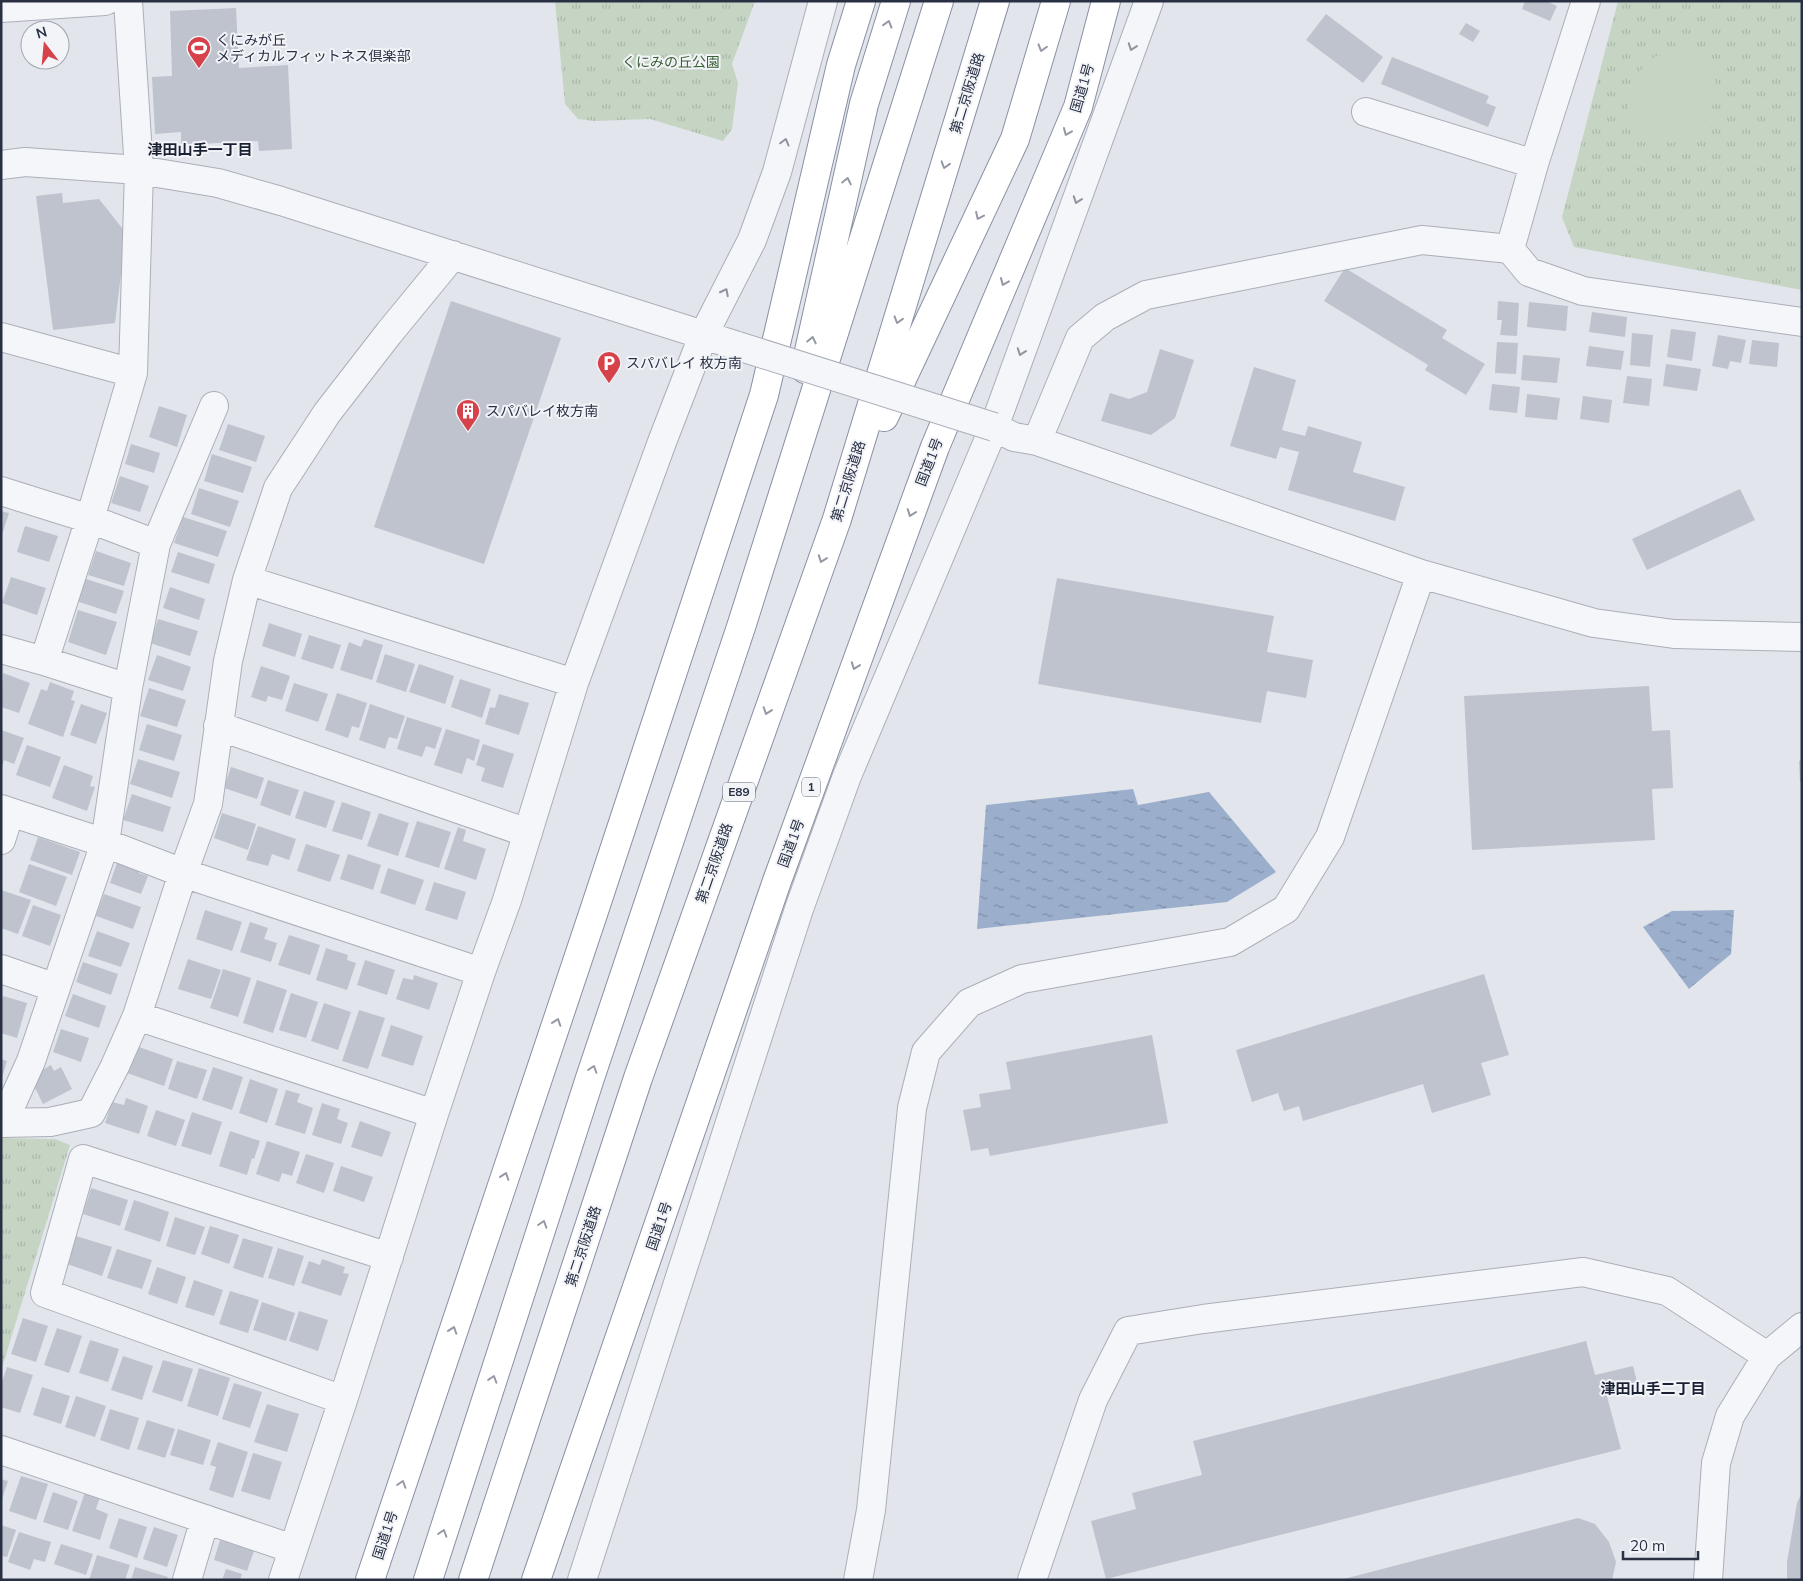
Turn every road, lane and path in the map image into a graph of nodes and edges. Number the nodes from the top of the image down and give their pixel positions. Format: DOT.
graph roads {
  1 [pos="105,1"];
  2 [pos="128,1"];
  3 [pos="823,1"];
  4 [pos="861,1"];
  5 [pos="896,1"];
  6 [pos="939,1"];
  7 [pos="996,1"];
  8 [pos="1056,1"];
  9 [pos="1106,1"];
  10 [pos="1149,1"];
  11 [pos="1586,1"];
  12 [pos="1,8"];
  13 [pos="1366,112"];
  14 [pos="1534,164"];
  15 [pos="1,165"];
  16 [pos="140,170"];
  17 [pos="1510,249"];
  18 [pos="453,255"];
  19 [pos="1802,322"];
  20 [pos="1,336"];
  21 [pos="703,336"];
  22 [pos="133,373"];
  23 [pos="214,406"];
  24 [pos="994,427"];
  25 [pos="1037,441"];
  26 [pos="1,491"];
  27 [pos="90,519"];
  28 [pos="837,519"];
  29 [pos="767,541"];
  30 [pos="156,544"];
  31 [pos="1421,574"];
  32 [pos="247,580"];
  33 [pos="1802,637"];
  34 [pos="1,649"];
  35 [pos="44,661"];
  36 [pos="574,683"];
  37 [pos="128,688"];
  38 [pos="218,726"];
  39 [pos="6,811"];
  40 [pos="528,833"];
  41 [pos="1,840"];
  42 [pos="105,843"];
  43 [pos="183,873"];
  44 [pos="1,969"];
  45 [pos="481,972"];
  46 [pos="56,988"];
  47 [pos="137,1016"];
  48 [pos="434,1114"];
  49 [pos="2,1123"];
  50 [pos="389,1257"];
  51 [pos="1802,1327"];
  52 [pos="1767,1356"];
  53 [pos="343,1400"];
  54 [pos="1,1450"];
  55 [pos="205,1519"];
  56 [pos="293,1548"];
  57 [pos="187,1580"];
  58 [pos="283,1580"];
  59 [pos="370,1580"];
  60 [pos="428,1580"];
  61 [pos="473,1580"];
  62 [pos="536,1580"];
  63 [pos="582,1580"];
  64 [pos="858,1580"];
  65 [pos="1032,1580"];
  66 [pos="1708,1580"];
  1 -- 12 [label="street"];
  2 -- 16 [label="street"];
  21 -- 3 [label="street, one-way"];
  59 -- 4 [label="highway, 国道1号, one-way"];
  29 -- 5 [label="highway, one-way"];
  6 -- 29 [label="highway"];
  7 -- 28 [label="highway, 第二京阪道路 / E89, one-way"];
  8 -- 28 [label="highway, one-way"];
  9 -- 62 [label="highway, 国道1号 / 1, one-way"];
  10 -- 24 [label="street, one-way"];
  11 -- 14 [label="street"];
  13 -- 14 [label="street"];
  14 -- 17 [label="street"];
  15 -- 16 [label="street"];
  16 -- 18 [label="street"];
  16 -- 22 [label="street"];
  17 -- 19 [label="street"];
  17 -- 25 [label="street"];
  18 -- 21 [label="street"];
  18 -- 32 [label="street"];
  20 -- 22 [label="street"];
  21 -- 24 [label="street, bridge"];
  21 -- 36 [label="street"];
  22 -- 27 [label="street"];
  23 -- 30 [label="street"];
  24 -- 25 [label="street"];
  24 -- 63 [label="street"];
  25 -- 31 [label="street"];
  26 -- 27 [label="street"];
  27 -- 30 [label="street"];
  27 -- 35 [label="street"];
  28 -- 61 [label="highway, 第二京阪道路 / E89, one-way"];
  60 -- 29 [label="highway, one-way"];
  30 -- 37 [label="street"];
  31 -- 33 [label="street"];
  31 -- 64 [label="street"];
  32 -- 36 [label="street"];
  32 -- 38 [label="street"];
  34 -- 35 [label="street"];
  35 -- 37 [label="street"];
  36 -- 40 [label="street"];
  37 -- 42 [label="street"];
  38 -- 40 [label="street"];
  38 -- 43 [label="street"];
  39 -- 41 [label="street"];
  39 -- 42 [label="street"];
  40 -- 45 [label="street"];
  42 -- 43 [label="street"];
  42 -- 46 [label="street"];
  43 -- 45 [label="street"];
  43 -- 47 [label="street"];
  44 -- 46 [label="street"];
  45 -- 48 [label="street"];
  46 -- 49 [label="street"];
  47 -- 48 [label="street"];
  47 -- 49 [label="street"];
  48 -- 50 [label="street"];
  50 -- 53 [label="street"];
  50 -- 53 [label="street"];
  51 -- 52 [label="street"];
  52 -- 65 [label="street"];
  52 -- 66 [label="street"];
  53 -- 56 [label="street"];
  54 -- 55 [label="street"];
  55 -- 56 [label="street"];
  55 -- 57 [label="street"];
  56 -- 58 [label="street"];
}
